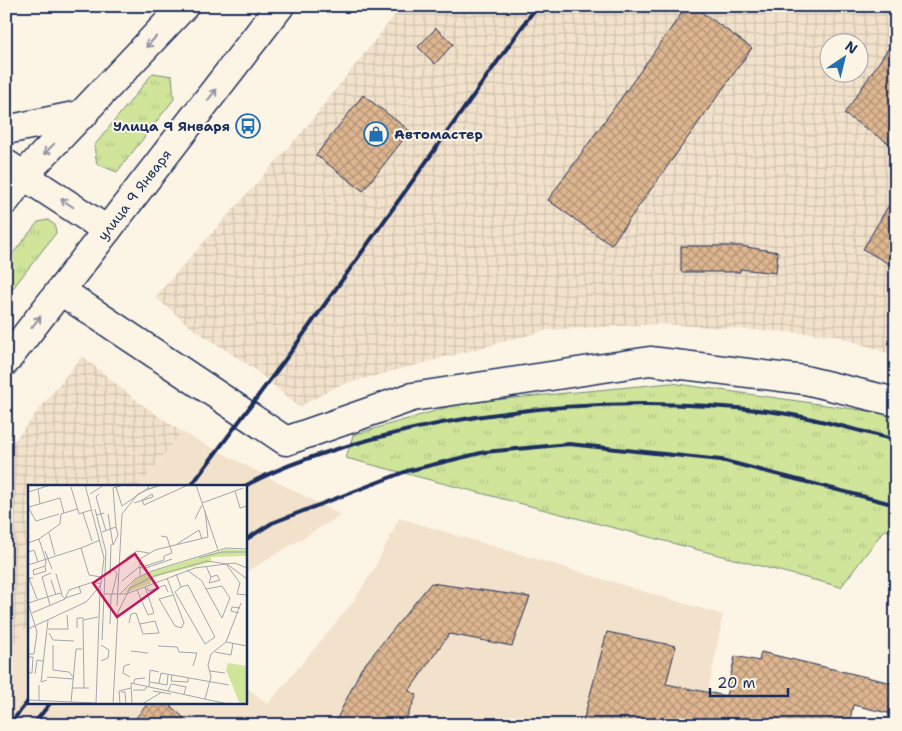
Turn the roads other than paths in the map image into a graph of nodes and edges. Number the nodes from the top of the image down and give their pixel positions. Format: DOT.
graph roads {
  1 [pos="184,6"];
  2 [pos="280,6"];
  3 [pos="84,114"];
  4 [pos="6,130"];
  5 [pos="15,169"];
  6 [pos="6,200"];
  7 [pos="107,230"];
  8 [pos="61,290"];
  9 [pos="6,360"];
  10 [pos="896,402"];
  1 -- 3 [label="street, one-way"];
  7 -- 2 [label="street, улица 9 Января, one-way"];
  3 -- 4 [label="street"];
  3 -- 5 [label="street, one-way"];
  5 -- 6 [label="street"];
  7 -- 5 [label="street, one-way"];
  7 -- 8 [label="street, улица 9 Января"];
  9 -- 8 [label="street, улица 9 Января, one-way"];
  8 -- 10 [label="street"];
}
